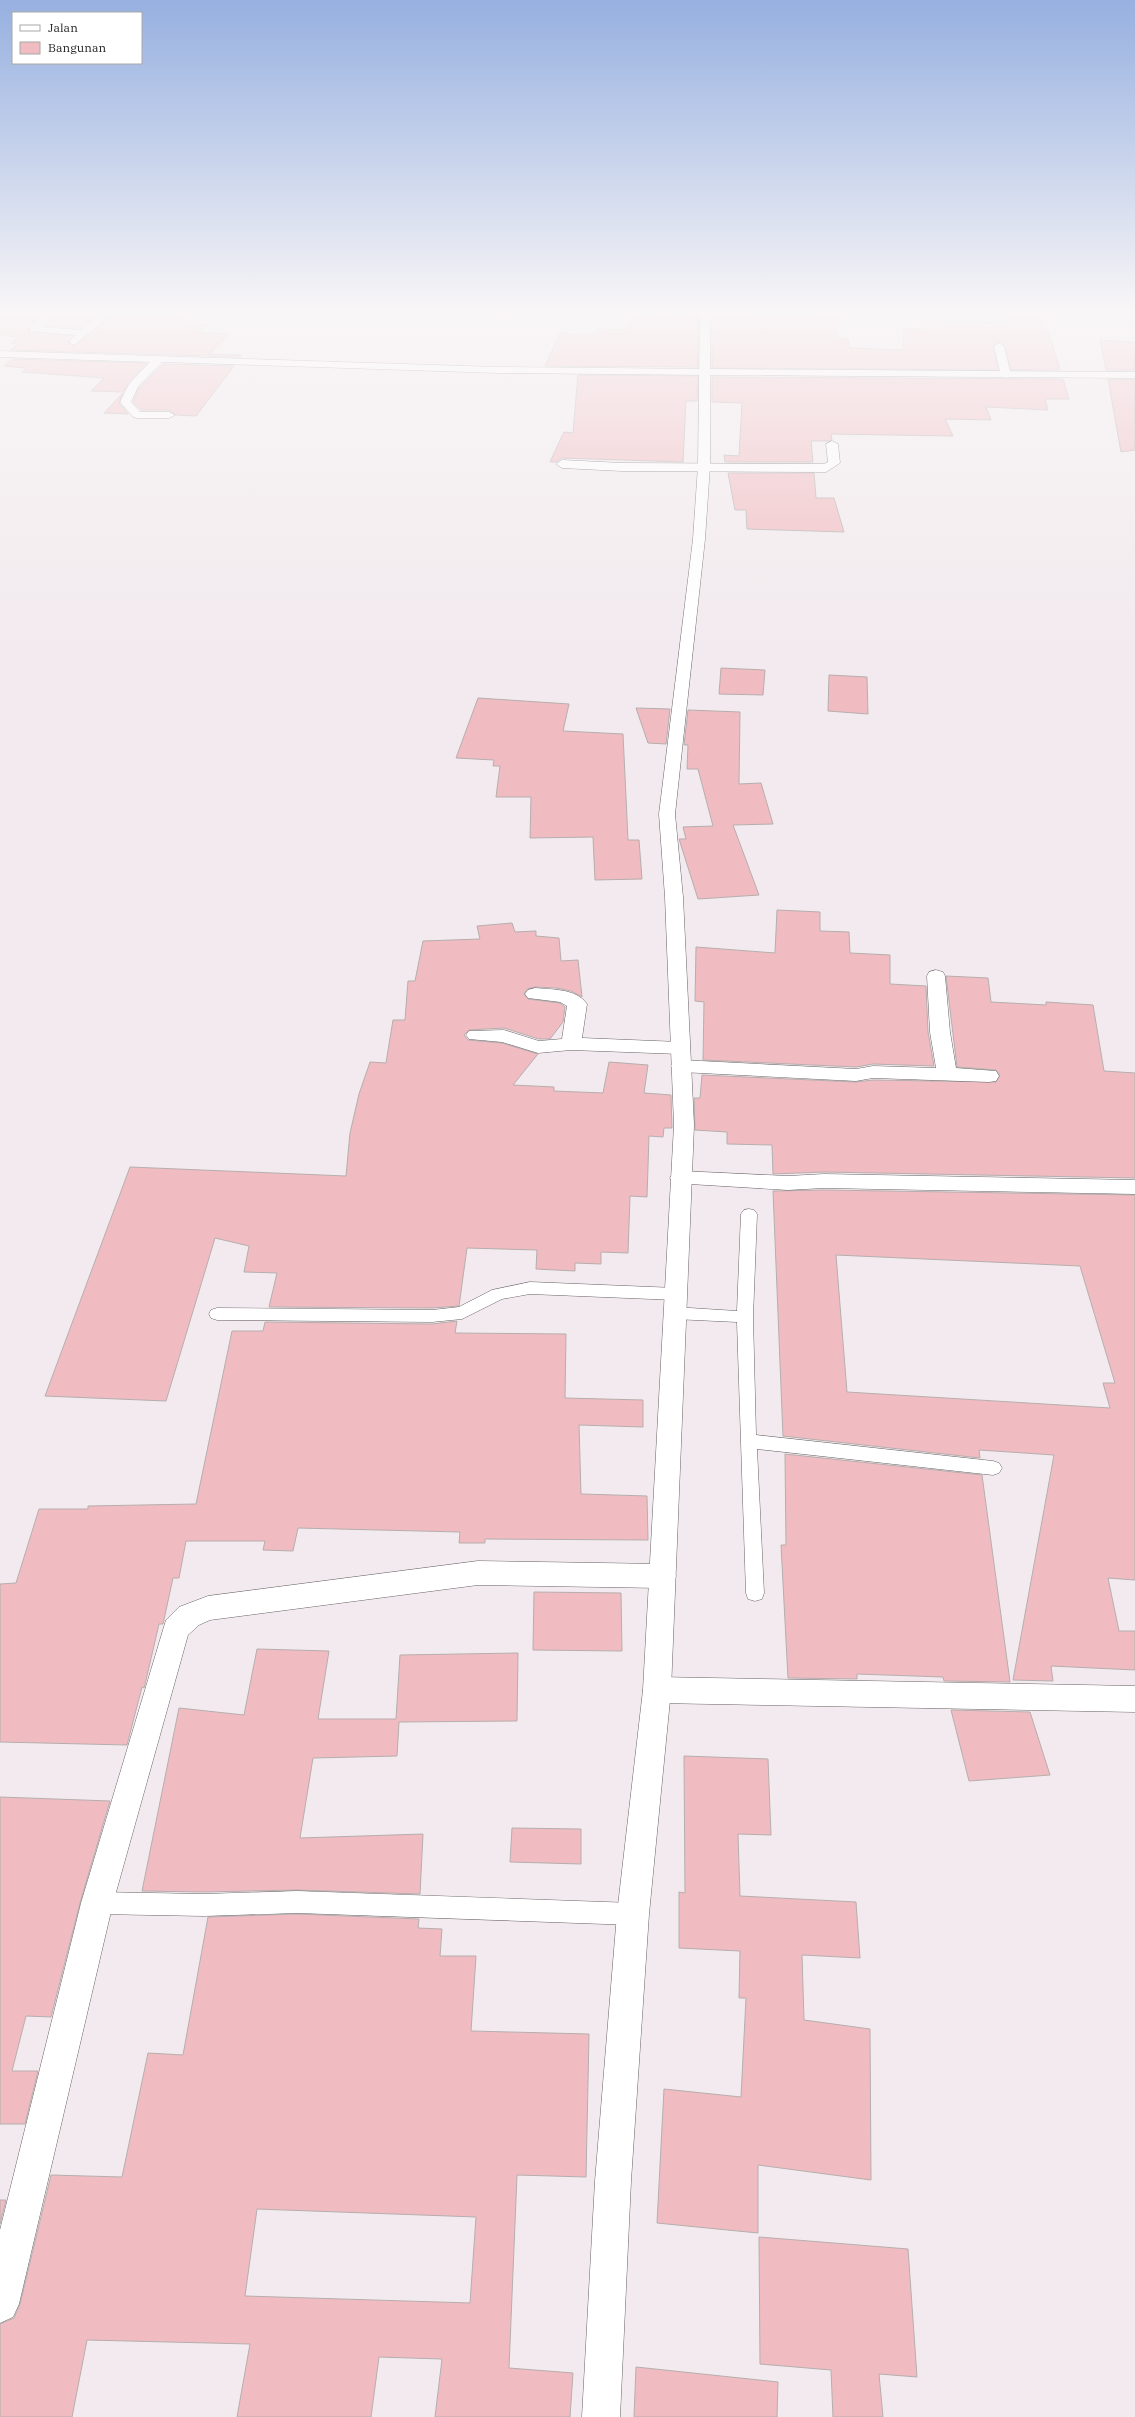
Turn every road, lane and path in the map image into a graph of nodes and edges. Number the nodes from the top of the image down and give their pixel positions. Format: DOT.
graph roads {
  1 [pos="705,425"];
  2 [pos="832,444"];
  3 [pos="562,464"];
  4 [pos="704,466"];
  5 [pos="936,976"];
  6 [pos="535,994"];
  7 [pos="476,1035"];
  8 [pos="571,1044"];
  9 [pos="681,1057"];
  10 [pos="946,1074"];
  11 [pos="989,1076"];
  12 [pos="681,1178"];
  13 [pos="1135,1187"];
  14 [pos="749,1214"];
  15 [pos="675,1303"];
  16 [pos="217,1314"];
  17 [pos="745,1317"];
  18 [pos="748,1442"];
  19 [pos="993,1468"];
  20 [pos="662,1576"];
  21 [pos="756,1592"];
  22 [pos="656,1690"];
  23 [pos="1135,1698"];
  24 [pos="97,1903"];
  25 [pos="633,1914"];
  26 [pos="0,2304"];
  27 [pos="601,2417"];
  1 -- 4 [label="street"];
  2 -- 4 [label="street"];
  3 -- 4 [label="street"];
  4 -- 9 [label="street"];
  5 -- 10 [label="street"];
  6 -- 8 [label="street"];
  7 -- 8 [label="street"];
  8 -- 9 [label="street"];
  9 -- 10 [label="street"];
  9 -- 12 [label="street"];
  10 -- 11 [label="street"];
  12 -- 13 [label="street"];
  12 -- 15 [label="street"];
  14 -- 17 [label="lane"];
  15 -- 16 [label="lane"];
  15 -- 17 [label="lane"];
  15 -- 20 [label="street"];
  17 -- 18 [label="lane"];
  18 -- 19 [label="lane"];
  18 -- 21 [label="lane"];
  20 -- 22 [label="street"];
  20 -- 24 [label="street"];
  22 -- 23 [label="street"];
  22 -- 25 [label="street"];
  24 -- 25 [label="lane"];
  24 -- 26 [label="street"];
  25 -- 27 [label="street"];
}
